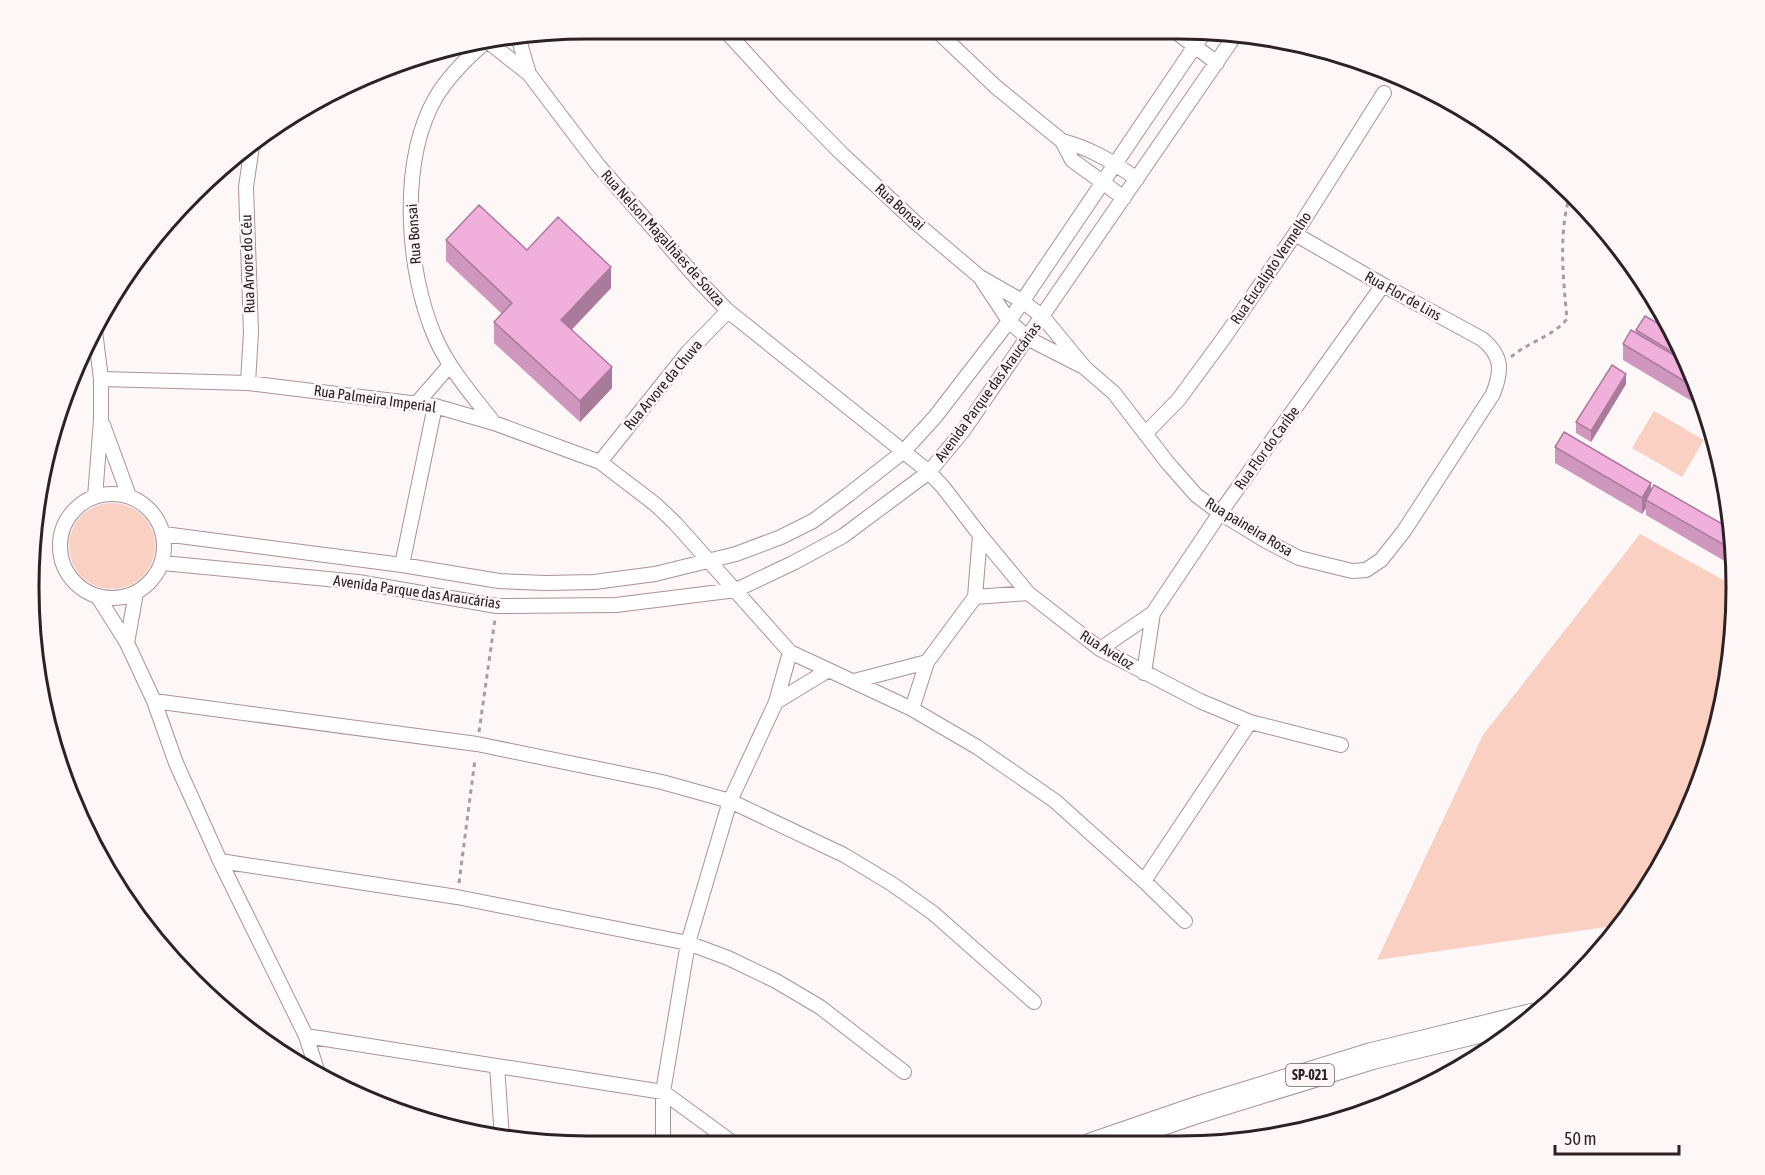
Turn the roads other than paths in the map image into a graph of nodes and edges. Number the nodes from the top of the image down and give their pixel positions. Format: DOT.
graph roads {
  1 [pos="734,39"];
  2 [pos="946,39"];
  3 [pos="1186,39"];
  4 [pos="1200,40"];
  5 [pos="1231,42"];
  6 [pos="520,44"];
  7 [pos="495,47"];
  8 [pos="1195,47"];
  9 [pos="475,51"];
  10 [pos="1217,63"];
  11 [pos="529,74"];
  12 [pos="1384,93"];
  13 [pos="1062,141"];
  14 [pos="251,155"];
  15 [pos="1116,164"];
  16 [pos="1137,178"];
  17 [pos="1104,183"];
  18 [pos="1124,198"];
  19 [pos="1295,234"];
  20 [pos="980,277"];
  21 [pos="1383,285"];
  22 [pos="1022,301"];
  23 [pos="728,311"];
  24 [pos="1043,317"];
  25 [pos="1009,321"];
  26 [pos="1029,339"];
  27 [pos="97,344"];
  28 [pos="450,365"];
  29 [pos="1500,366"];
  30 [pos="1085,368"];
  31 [pos="101,379"];
  32 [pos="248,383"];
  33 [pos="417,403"];
  34 [pos="435,406"];
  35 [pos="101,420"];
  36 [pos="494,423"];
  37 [pos="1145,434"];
  38 [pos="903,452"];
  39 [pos="600,462"];
  40 [pos="929,472"];
  41 [pos="129,496"];
  42 [pos="95,497"];
  43 [pos="1220,513"];
  44 [pos="164,534"];
  45 [pos="980,535"];
  46 [pos="710,562"];
  47 [pos="163,563"];
  48 [pos="402,565"];
  49 [pos="736,590"];
  50 [pos="1028,593"];
  51 [pos="136,594"];
  52 [pos="98,597"];
  53 [pos="975,597"];
  54 [pos="1153,613"];
  55 [pos="127,644"];
  56 [pos="1100,649"];
  57 [pos="790,652"];
  58 [pos="927,662"];
  59 [pos="827,671"];
  60 [pos="1144,673"];
  61 [pos="854,681"];
  62 [pos="154,701"];
  63 [pos="776,702"];
  64 [pos="912,708"];
  65 [pos="1250,722"];
  66 [pos="1341,745"];
  67 [pos="730,801"];
  68 [pos="220,861"];
  69 [pos="1144,881"];
  70 [pos="1185,921"];
  71 [pos="688,943"];
  72 [pos="1034,1002"];
  73 [pos="1513,1022"];
  74 [pos="306,1036"];
  75 [pos="315,1064"];
  76 [pos="497,1066"];
  77 [pos="904,1072"];
  78 [pos="663,1092"];
  79 [pos="501,1129"];
  80 [pos="663,1136"];
  81 [pos="723,1136"];
  82 [pos="1121,1136"];
  1 -- 20 [label="street, Rua Bonsai"];
  2 -- 13 [label="street"];
  3 -- 8 [label="street"];
  4 -- 8 [label="street, Avenida Parque das Araucárias"];
  5 -- 10 [label="street, Avenida Parque das Araucárias"];
  6 -- 11 [label="street, Rua Nelson Magalhães de Souza"];
  7 -- 11 [label="street, Rua Nelson Magalhães de Souza"];
  8 -- 10 [label="street"];
  8 -- 15 [label="street, Avenida Parque das Araucárias"];
  9 -- 28 [label="street, Rua Bonsai"];
  10 -- 16 [label="street, Avenida Parque das Araucárias"];
  11 -- 23 [label="street, Rua Nelson Magalhães de Souza"];
  12 -- 19 [label="street, Rua Eucalipto Vermelho"];
  13 -- 15 [label="street"];
  13 -- 17 [label="street"];
  14 -- 32 [label="street, Rua Arvore do Céu"];
  15 -- 16 [label="street"];
  15 -- 17 [label="street, Avenida Parque das Araucárias"];
  16 -- 18 [label="street, Avenida Parque das Araucárias"];
  17 -- 18 [label="street"];
  17 -- 22 [label="street, Avenida Parque das Araucárias"];
  18 -- 24 [label="street, Avenida Parque das Araucárias"];
  19 -- 21 [label="street, Rua Flor de Lins"];
  19 -- 37 [label="street, Rua Eucalipto Vermelho"];
  20 -- 22 [label="street"];
  20 -- 25 [label="street"];
  21 -- 29 [label="street, Rua Flor de Lins"];
  21 -- 43 [label="street, Rua Flor do Caribe"];
  22 -- 24 [label="street"];
  22 -- 25 [label="street, Avenida Parque das Araucárias"];
  23 -- 38 [label="street, Rua Nelson Magalhães de Souza"];
  23 -- 39 [label="street, Rua Arvore da Chuva"];
  24 -- 26 [label="street, Avenida Parque das Araucárias"];
  24 -- 30 [label="street"];
  25 -- 26 [label="street"];
  25 -- 38 [label="street, Avenida Parque das Araucárias"];
  26 -- 30 [label="street"];
  26 -- 40 [label="street, Avenida Parque das Araucárias"];
  27 -- 31 [label="street"];
  28 -- 33 [label="street"];
  28 -- 36 [label="street, Rua Bonsai"];
  29 -- 43 [label="street, Rua paineira Rosa"];
  30 -- 37 [label="street, Rua paineira Rosa"];
  31 -- 32 [label="street, Rua Palmeira Imperial"];
  31 -- 35 [label="street"];
  32 -- 33 [label="street, Rua Palmeira Imperial"];
  33 -- 34 [label="street, Rua Palmeira Imperial"];
  34 -- 36 [label="street, Rua Palmeira Imperial"];
  34 -- 48 [label="street"];
  35 -- 41 [label="street"];
  35 -- 42 [label="street"];
  36 -- 39 [label="street, Rua Palmeira Imperial"];
  37 -- 43 [label="street, Rua paineira Rosa"];
  38 -- 40 [label="street, Rua Nelson Magalhães de Souza"];
  38 -- 46 [label="street, Avenida Parque das Araucárias"];
  39 -- 46 [label="street, Rua Palmeira Imperial"];
  40 -- 45 [label="street, Rua Aveloz"];
  40 -- 49 [label="street, Avenida Parque das Araucárias"];
  41 -- 42 [label="street"];
  41 -- 44 [label="street"];
  42 -- 52 [label="street"];
  43 -- 54 [label="street, Rua Flor do Caribe"];
  44 -- 47 [label="street"];
  44 -- 48 [label="street, Avenida Parque das Araucárias"];
  45 -- 50 [label="street, Rua Aveloz"];
  45 -- 53 [label="street"];
  46 -- 48 [label="street, Avenida Parque das Araucárias"];
  46 -- 49 [label="street, Rua Palmeira Imperial"];
  47 -- 49 [label="street, Avenida Parque das Araucárias"];
  47 -- 51 [label="street"];
  49 -- 57 [label="street, Rua Palmeira Imperial"];
  50 -- 53 [label="street"];
  50 -- 56 [label="street, Rua Aveloz"];
  51 -- 52 [label="street"];
  51 -- 55 [label="street"];
  52 -- 55 [label="street"];
  53 -- 58 [label="street"];
  54 -- 56 [label="street"];
  54 -- 60 [label="street"];
  55 -- 62 [label="street"];
  56 -- 60 [label="street, Rua Aveloz"];
  57 -- 59 [label="street"];
  57 -- 63 [label="street"];
  58 -- 61 [label="street"];
  58 -- 64 [label="street"];
  59 -- 61 [label="street"];
  59 -- 63 [label="street"];
  60 -- 65 [label="street, Rua Aveloz"];
  61 -- 64 [label="street"];
  62 -- 67 [label="street"];
  62 -- 68 [label="street"];
  63 -- 67 [label="street"];
  64 -- 69 [label="street"];
  65 -- 66 [label="street, Rua Aveloz"];
  65 -- 69 [label="street"];
  67 -- 71 [label="street"];
  67 -- 72 [label="street"];
  68 -- 71 [label="street"];
  68 -- 74 [label="street"];
  69 -- 70 [label="street"];
  71 -- 77 [label="street"];
  71 -- 78 [label="street"];
  73 -- 82 [label="highway, SP-021"];
  74 -- 75 [label="street"];
  74 -- 76 [label="street"];
  76 -- 78 [label="street"];
  76 -- 79 [label="street"];
  78 -- 80 [label="street"];
  78 -- 81 [label="street"];
}
